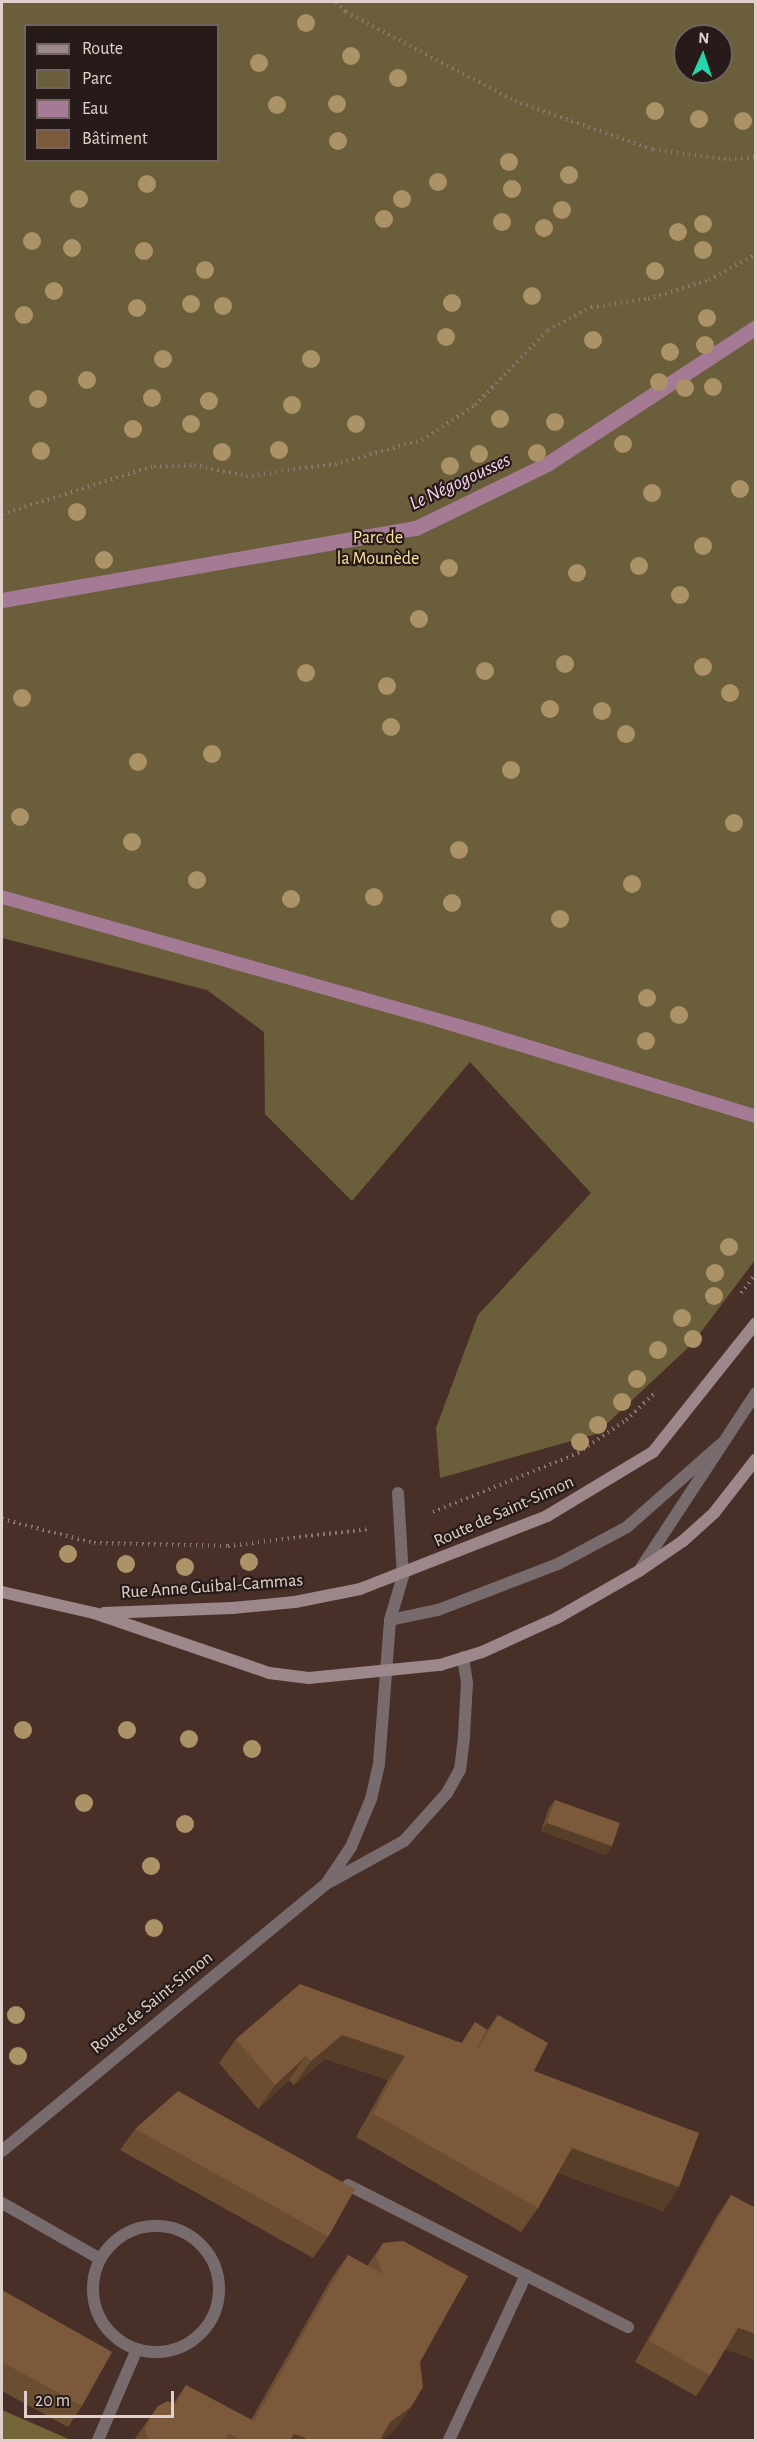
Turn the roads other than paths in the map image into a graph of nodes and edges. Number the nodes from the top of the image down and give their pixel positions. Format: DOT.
graph roads {
  1 [pos="756,1323"];
  2 [pos="756,1393"];
  3 [pos="721,1443"];
  4 [pos="756,1459"];
  5 [pos="398,1493"];
  6 [pos="639,1571"];
  7 [pos="403,1576"];
  8 [pos="2,1592"];
  9 [pos="93,1613"];
  10 [pos="390,1620"];
  11 [pos="464,1657"];
  12 [pos="383,1674"];
  13 [pos="326,1884"];
  14 [pos="2,2151"];
  15 [pos="348,2185"];
  16 [pos="2,2203"];
  17 [pos="100,2259"];
  18 [pos="526,2275"];
  19 [pos="627,2327"];
  20 [pos="137,2349"];
  21 [pos="98,2440"];
  22 [pos="449,2440"];
  1 -- 7 [label="main road, Route de Saint-Simon"];
  2 -- 3 [label="street"];
  3 -- 6 [label="street"];
  3 -- 10 [label="street"];
  4 -- 6 [label="main road"];
  5 -- 7 [label="street"];
  6 -- 11 [label="main road"];
  7 -- 9 [label="main road, Rue Anne Guibal-Cammas"];
  7 -- 10 [label="street, Route de Saint-Simon"];
  8 -- 9 [label="main road, Rue Anne Guibal-Cammas"];
  9 -- 12 [label="main road, Rue Anne Guibal-Cammas"];
  10 -- 12 [label="street, Route de Saint-Simon"];
  11 -- 12 [label="main road"];
  11 -- 13 [label="street, Route de Saint-Simon"];
  12 -- 13 [label="street, Route de Saint-Simon"];
  13 -- 14 [label="street, Route de Saint-Simon"];
  15 -- 18 [label="street"];
  16 -- 17 [label="street"];
  17 -- 20 [label="street"];
  17 -- 20 [label="street"];
  18 -- 19 [label="street"];
  18 -- 22 [label="street"];
  20 -- 21 [label="street"];
}
